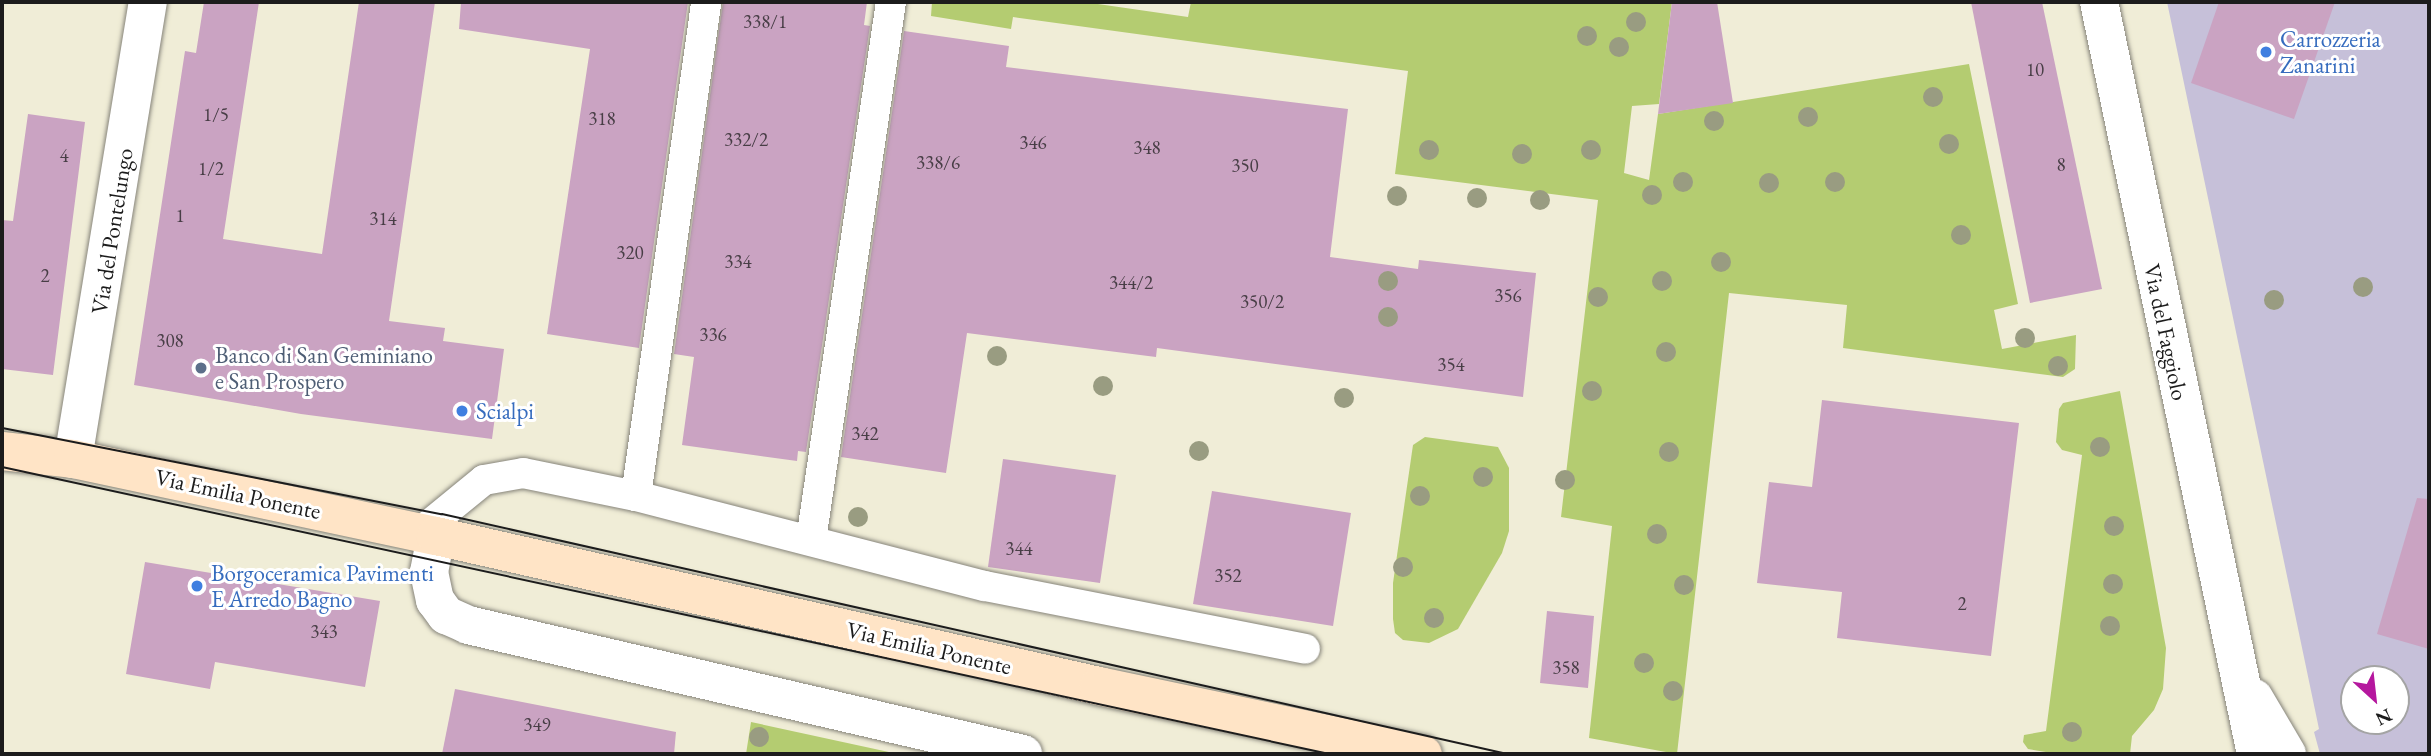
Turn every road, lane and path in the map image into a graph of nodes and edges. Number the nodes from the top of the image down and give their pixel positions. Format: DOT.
graph roads {
  1 [pos="148,2"];
  2 [pos="706,2"];
  3 [pos="891,2"];
  4 [pos="2099,2"];
  5 [pos="2,442"];
  6 [pos="2,451"];
  7 [pos="56,456"];
  8 [pos="636,496"];
  9 [pos="428,534"];
  10 [pos="811,540"];
  11 [pos="1305,649"];
  12 [pos="2234,663"];
  13 [pos="1023,754"];
  14 [pos="1423,754"];
  15 [pos="2256,754"];
  16 [pos="2287,754"];
  1 -- 7 [label="street, Via del Pontelungo"];
  2 -- 8 [label="lane"];
  3 -- 10 [label="lane"];
  4 -- 12 [label="street, Via del Faggiolo"];
  5 -- 7 [label="main road, Via Emilia Ponente"];
  6 -- 7 [label="main road, Via Emilia Ponente"];
  7 -- 9 [label="main road, Via Emilia Ponente"];
  8 -- 9 [label="lane"];
  8 -- 10 [label="lane"];
  9 -- 13 [label="street"];
  9 -- 14 [label="main road, Via Emilia Ponente"];
  10 -- 11 [label="lane"];
  12 -- 15 [label="street, Via del Faggiolo"];
  12 -- 16 [label="street, Via del Faggiolo"];
}
